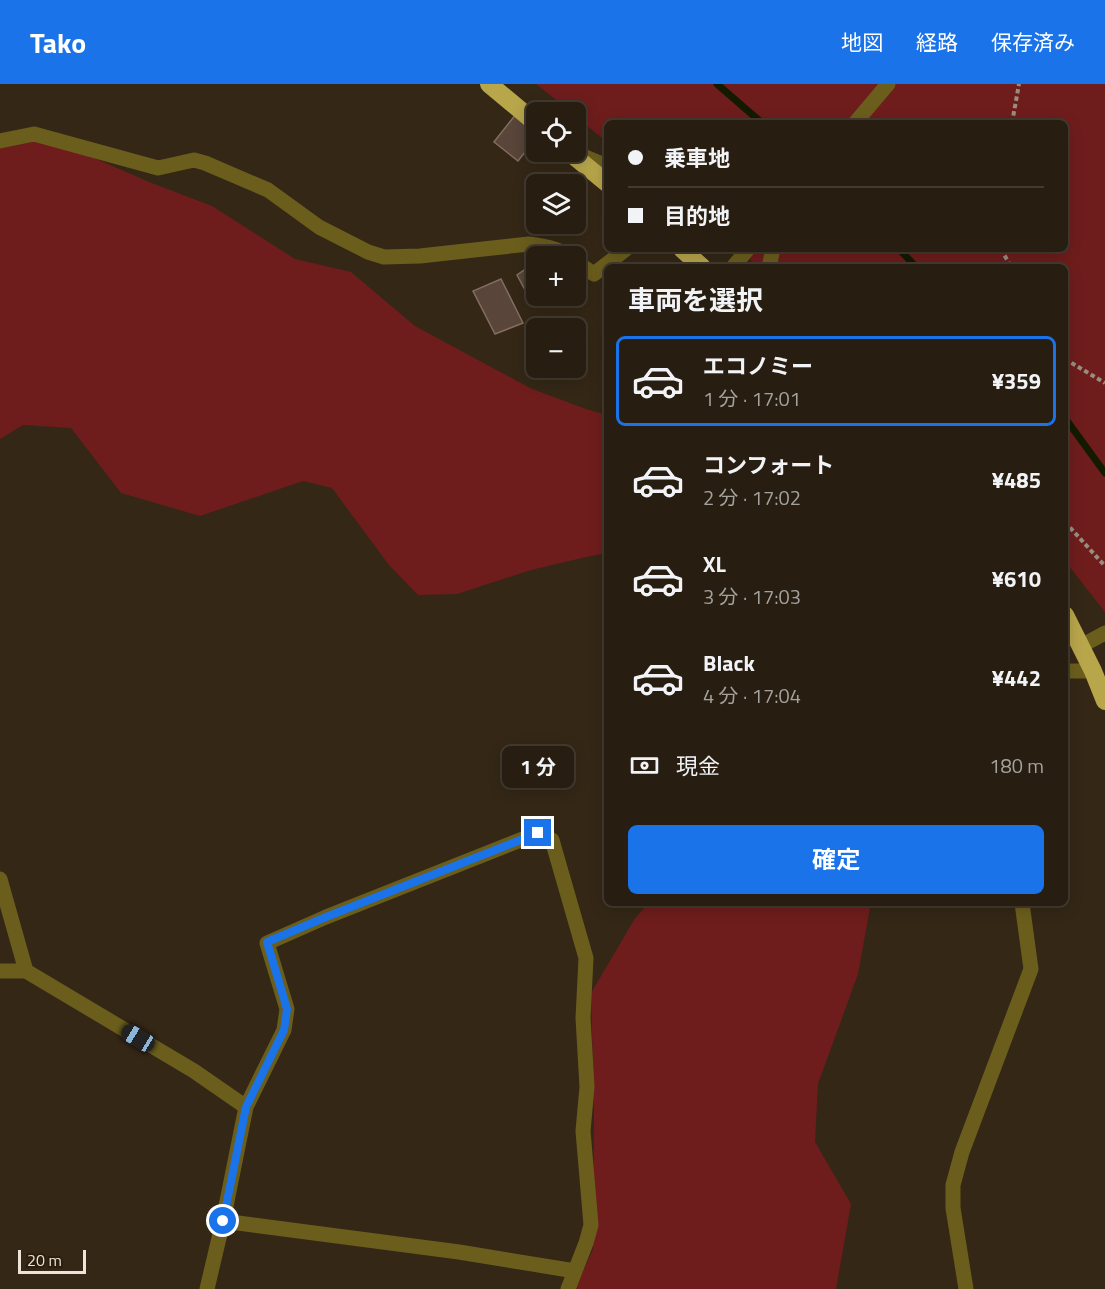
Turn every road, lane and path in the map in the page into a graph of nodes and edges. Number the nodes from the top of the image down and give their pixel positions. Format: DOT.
graph roads {
  1 [pos="489,84"];
  2 [pos="888,84"];
  3 [pos="1019,84"];
  4 [pos="526,115"];
  5 [pos="858,120"];
  6 [pos="1013,120"];
  7 [pos="0,141"];
  8 [pos="586,158"];
  9 [pos="583,162"];
  10 [pos="604,165"];
  11 [pos="604,181"];
  12 [pos="545,246"];
  13 [pos="622,252"];
  14 [pos="685,252"];
  15 [pos="746,252"];
  16 [pos="607,264"];
  17 [pos="699,264"];
  18 [pos="736,264"];
  19 [pos="604,266"];
  20 [pos="586,269"];
  21 [pos="1068,361"];
  22 [pos="1105,383"];
  23 [pos="1068,525"];
  24 [pos="1105,566"];
  25 [pos="1068,621"];
  26 [pos="1105,633"];
  27 [pos="1081,646"];
  28 [pos="1068,671"];
  29 [pos="1093,671"];
  30 [pos="1105,701"];
  31 [pos="0,879"];
  32 [pos="1023,906"];
  33 [pos="0,970"];
  34 [pos="26,971"];
  35 [pos="246,1107"];
  36 [pos="223,1221"];
  37 [pos="575,1271"];
  38 [pos="207,1289"];
  39 [pos="568,1289"];
  40 [pos="966,1289"];
  1 -- 4 [label="highway"];
  2 -- 5 [label="street"];
  3 -- 6 [label="path"];
  7 -- 12 [label="street"];
  8 -- 10 [label="street"];
  9 -- 11 [label="highway"];
  13 -- 16 [label="street"];
  14 -- 17 [label="highway"];
  15 -- 18 [label="street"];
  19 -- 20 [label="street"];
  21 -- 22 [label="path"];
  23 -- 24 [label="path"];
  25 -- 27 [label="highway"];
  26 -- 27 [label="street"];
  27 -- 29 [label="highway"];
  28 -- 29 [label="street"];
  29 -- 30 [label="highway"];
  31 -- 34 [label="street"];
  32 -- 40 [label="street"];
  33 -- 34 [label="street"];
  34 -- 35 [label="street"];
  35 -- 36 [label="street"];
  35 -- 37 [label="street"];
  36 -- 37 [label="street"];
  36 -- 38 [label="street"];
  37 -- 39 [label="street"];
}
